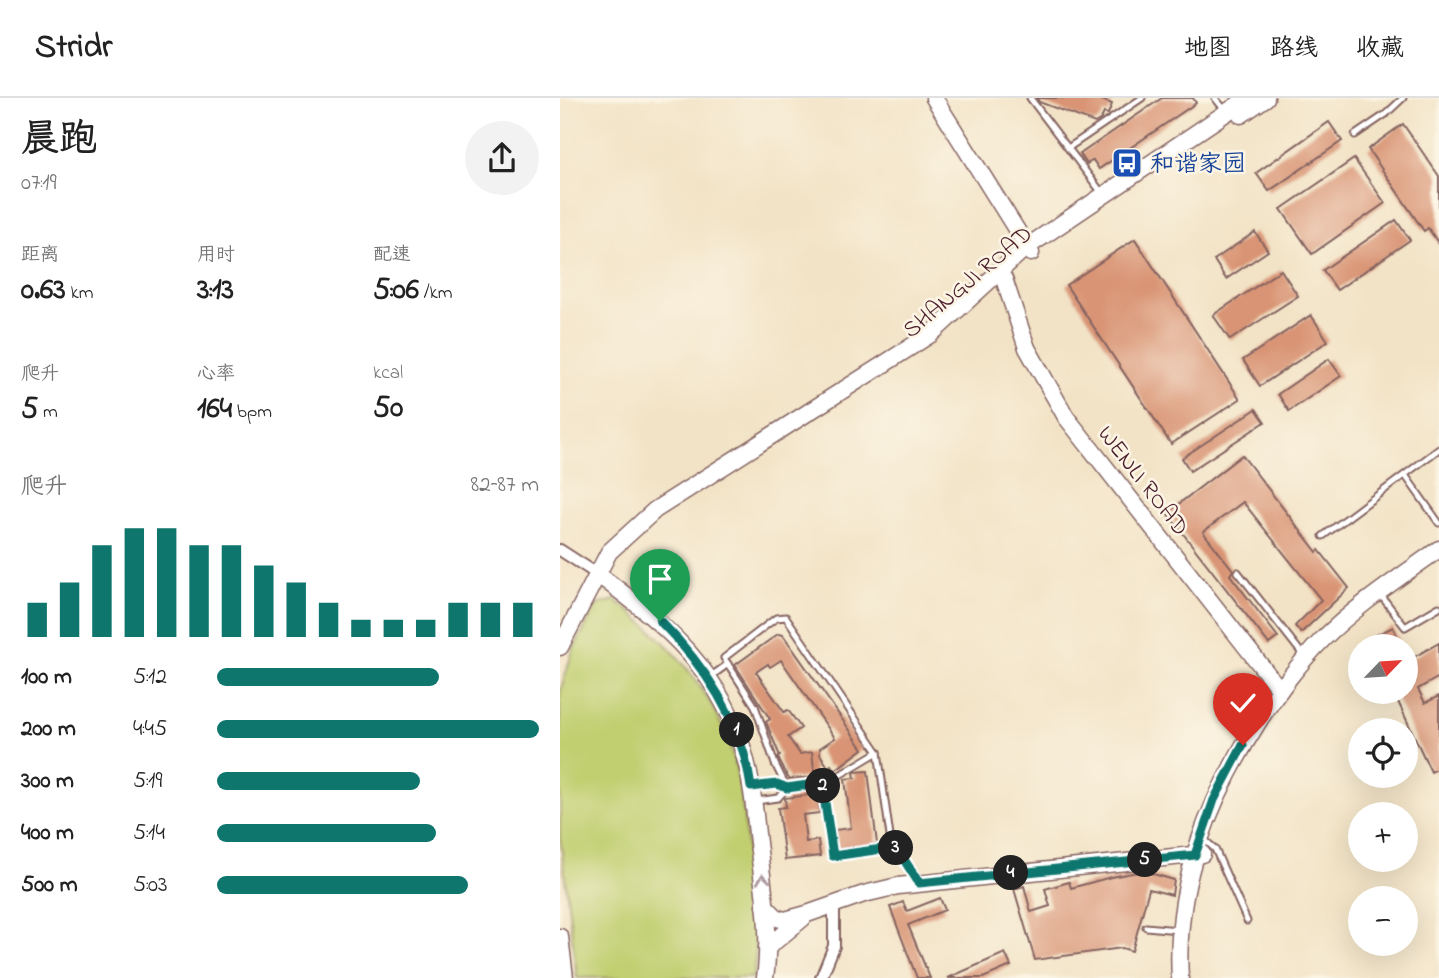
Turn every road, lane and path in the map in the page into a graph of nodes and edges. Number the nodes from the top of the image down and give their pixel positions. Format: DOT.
graph roads {
  1 [pos="934,98"];
  2 [pos="942,98"];
  3 [pos="1030,98"];
  4 [pos="1142,98"];
  5 [pos="1215,98"];
  6 [pos="1248,98"];
  7 [pos="1266,98"];
  8 [pos="1403,98"];
  9 [pos="1226,112"];
  10 [pos="1356,135"];
  11 [pos="1068,148"];
  12 [pos="1102,194"];
  13 [pos="1032,248"];
  14 [pos="1004,279"];
  15 [pos="1439,449"];
  16 [pos="1405,475"];
  17 [pos="1439,523"];
  18 [pos="1322,536"];
  19 [pos="1439,549"];
  20 [pos="562,555"];
  21 [pos="1439,558"];
  22 [pos="1238,572"];
  23 [pos="597,574"];
  24 [pos="1383,598"];
  25 [pos="1439,607"];
  26 [pos="560,624"];
  27 [pos="560,647"];
  28 [pos="1305,657"];
  29 [pos="728,664"];
  30 [pos="709,678"];
  31 [pos="1280,690"];
  32 [pos="878,752"];
  33 [pos="822,783"];
  34 [pos="787,788"];
  35 [pos="752,794"];
  36 [pos="896,847"];
  37 [pos="1201,850"];
  38 [pos="919,883"];
  39 [pos="834,904"];
  40 [pos="765,906"];
  41 [pos="807,914"];
  42 [pos="1247,921"];
  43 [pos="1146,927"];
  44 [pos="1181,931"];
  45 [pos="560,937"];
  46 [pos="767,948"];
  47 [pos="565,978"];
  48 [pos="765,978"];
  49 [pos="821,978"];
  50 [pos="1180,978"];
  51 [pos="1188,978"];
  1 -- 13 [label="main road"];
  2 -- 13 [label="main road"];
  3 -- 11 [label="lane"];
  4 -- 11 [label="lane"];
  5 -- 9 [label="lane"];
  6 -- 9 [label="main road, SHANGJI ROAD"];
  7 -- 13 [label="main road, SHANGJI ROAD"];
  8 -- 10 [label="lane"];
  9 -- 12 [label="main road, SHANGJI ROAD"];
  11 -- 12 [label="lane"];
  12 -- 13 [label="main road, SHANGJI ROAD"];
  13 -- 14 [label="main road, SHANGJI ROAD"];
  13 -- 23 [label="main road, SHANGJI ROAD"];
  14 -- 23 [label="main road, SHANGJI ROAD"];
  14 -- 31 [label="main road, WENLI ROAD"];
  15 -- 16 [label="lane"];
  16 -- 17 [label="lane"];
  16 -- 18 [label="lane"];
  19 -- 28 [label="main road"];
  20 -- 23 [label="street"];
  21 -- 24 [label="main road"];
  22 -- 28 [label="lane"];
  23 -- 26 [label="main road, SHANGJI ROAD"];
  23 -- 27 [label="main road, SHANGJI ROAD"];
  23 -- 30 [label="main road"];
  24 -- 25 [label="lane"];
  24 -- 37 [label="main road"];
  28 -- 31 [label="main road"];
  29 -- 30 [label="lane"];
  29 -- 32 [label="lane"];
  29 -- 34 [label="lane"];
  30 -- 35 [label="main road"];
  31 -- 37 [label="main road"];
  32 -- 33 [label="lane"];
  32 -- 36 [label="lane"];
  33 -- 34 [label="lane"];
  33 -- 36 [label="lane"];
  34 -- 35 [label="lane"];
  34 -- 35 [label="lane"];
  40 -- 35 [label="main road, one-way"];
  36 -- 38 [label="lane"];
  37 -- 38 [label="main road"];
  37 -- 42 [label="lane"];
  37 -- 44 [label="main road"];
  37 -- 51 [label="main road"];
  38 -- 39 [label="main road"];
  39 -- 41 [label="main road"];
  39 -- 49 [label="street"];
  40 -- 41 [label="main road"];
  40 -- 46 [label="main road"];
  41 -- 46 [label="main road"];
  43 -- 44 [label="lane"];
  44 -- 50 [label="main road"];
  45 -- 47 [label="main road"];
  46 -- 48 [label="main road"];
}
